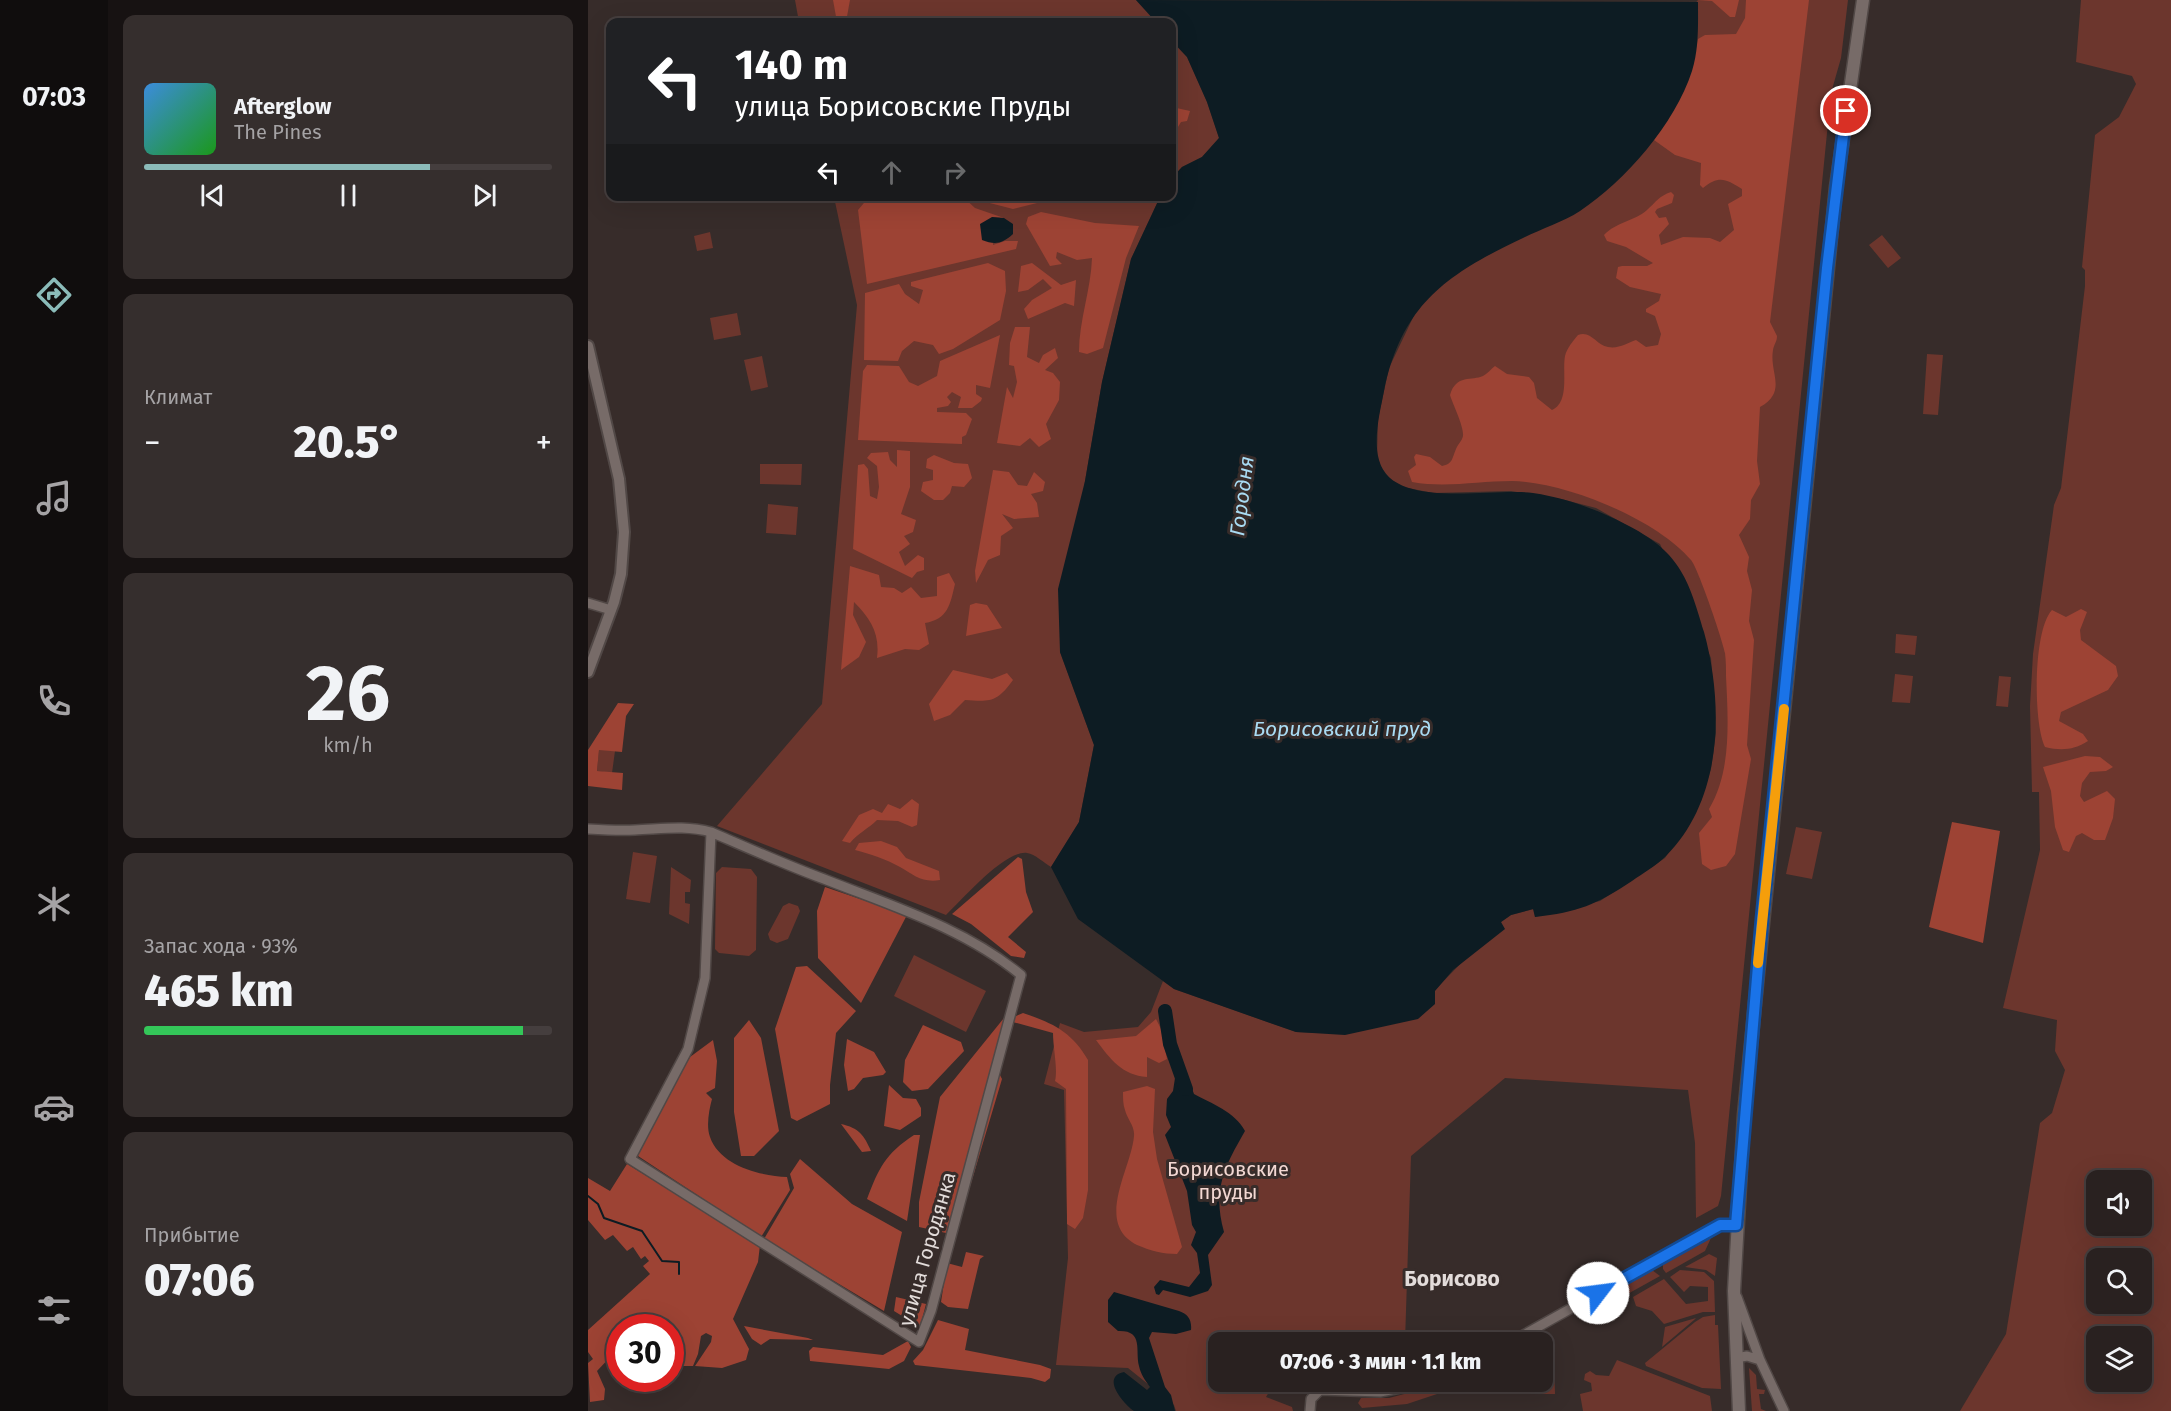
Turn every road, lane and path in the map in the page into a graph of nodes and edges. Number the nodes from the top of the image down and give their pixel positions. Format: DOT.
graph roads {
  1 [pos="1863,0"];
  2 [pos="588,346"];
  3 [pos="588,603"];
  4 [pos="611,610"];
  5 [pos="588,672"];
  6 [pos="588,829"];
  7 [pos="711,832"];
  8 [pos="1736,1225"];
  9 [pos="1734,1291"];
  10 [pos="1529,1332"];
  11 [pos="1735,1338"];
  12 [pos="1736,1358"];
  13 [pos="1760,1360"];
  14 [pos="1318,1392"];
  15 [pos="1310,1411"];
  16 [pos="1739,1411"];
  17 [pos="1784,1411"];
  1 -- 8 [label="main road"];
  2 -- 4 [label="street"];
  3 -- 4 [label="street"];
  4 -- 5 [label="street"];
  6 -- 7 [label="street, улица Городянка"];
  7 -- 7 [label="street, улица Городянка"];
  8 -- 9 [label="main road"];
  8 -- 10 [label="street"];
  9 -- 11 [label="main road"];
  9 -- 13 [label="street"];
  11 -- 12 [label="main road"];
  11 -- 13 [label="street"];
  12 -- 13 [label="street"];
  12 -- 16 [label="main road"];
  13 -- 17 [label="street"];
  14 -- 15 [label="street"];
}
